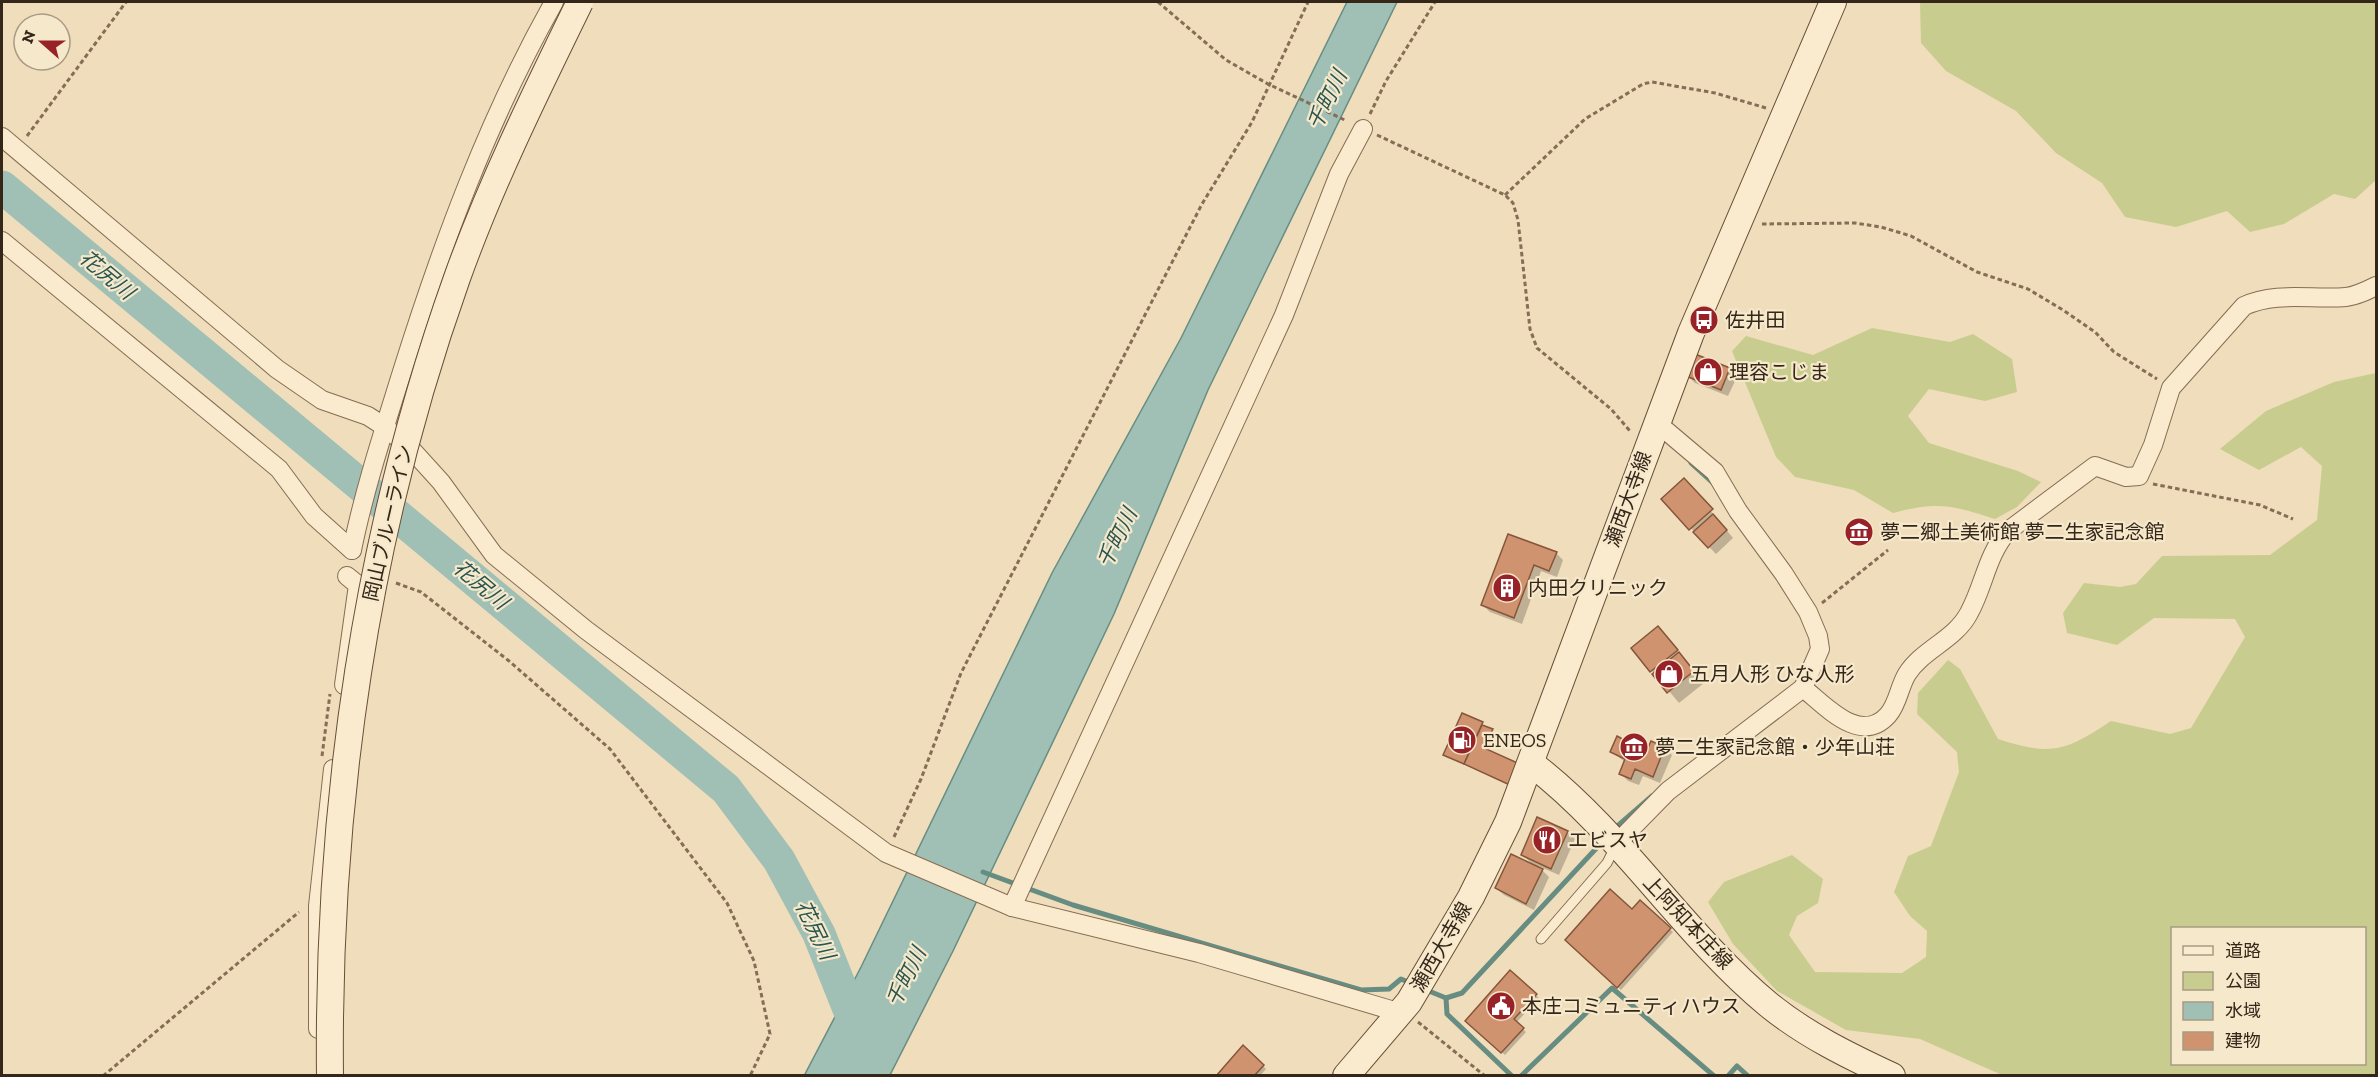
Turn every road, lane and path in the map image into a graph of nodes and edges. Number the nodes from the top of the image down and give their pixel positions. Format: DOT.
graph roads {
  1 [pos="126,2"];
  2 [pos="554,2"];
  3 [pos="580,2"];
  4 [pos="1158,2"];
  5 [pos="1308,2"];
  6 [pos="1435,2"];
  7 [pos="1833,2"];
  8 [pos="1268,84"];
  9 [pos="1783,115"];
  10 [pos="1356,125"];
  11 [pos="2,137"];
  12 [pos="17,150"];
  13 [pos="1505,195"];
  14 [pos="1738,220"];
  15 [pos="2,241"];
  16 [pos="2376,286"];
  17 [pos="2171,387"];
  18 [pos="1657,423"];
  19 [pos="382,434"];
  20 [pos="1647,447"];
  21 [pos="2139,476"];
  22 [pos="2293,519"];
  23 [pos="1888,550"];
  24 [pos="346,576"];
  25 [pos="387,582"];
  26 [pos="1808,612"];
  27 [pos="331,687"];
  28 [pos="1803,688"];
  29 [pos="1532,764"];
  30 [pos="321,767"];
  31 [pos="1611,837"];
  32 [pos="892,856"];
  33 [pos="305,907"];
  34 [pos="1012,908"];
  35 [pos="1541,939"];
  36 [pos="1405,1008"];
  37 [pos="103,1076"];
  38 [pos="319,1076"];
  39 [pos="330,1076"];
  40 [pos="750,1076"];
  41 [pos="1346,1076"];
  42 [pos="1485,1076"];
  43 [pos="1892,1076"];
  1 -- 12 [label="path"];
  2 -- 19 [label="street"];
  3 -- 39 [label="main road, 岡山ブルーライン, bridge"];
  4 -- 8 [label="path"];
  5 -- 8 [label="path"];
  6 -- 10 [label="path"];
  7 -- 9 [label="main road, 瀬西大寺線"];
  8 -- 10 [label="path"];
  8 -- 32 [label="path"];
  9 -- 13 [label="path"];
  9 -- 14 [label="main road, 瀬西大寺線"];
  10 -- 13 [label="path"];
  10 -- 34 [label="street"];
  11 -- 12 [label="street"];
  12 -- 19 [label="street"];
  13 -- 20 [label="path"];
  14 -- 17 [label="path"];
  14 -- 18 [label="main road, 瀬西大寺線"];
  15 -- 19 [label="street"];
  16 -- 17 [label="street"];
  17 -- 21 [label="street"];
  18 -- 20 [label="main road, 瀬西大寺線"];
  18 -- 26 [label="street"];
  19 -- 32 [label="street"];
  20 -- 29 [label="main road, 瀬西大寺線"];
  21 -- 22 [label="path"];
  21 -- 28 [label="street"];
  23 -- 26 [label="path"];
  24 -- 38 [label="street"];
  25 -- 40 [label="path"];
  26 -- 28 [label="street"];
  27 -- 30 [label="path"];
  28 -- 31 [label="street"];
  29 -- 31 [label="main road, 上阿知本庄線"];
  29 -- 36 [label="main road, 瀬西大寺線"];
  31 -- 35 [label="lane"];
  31 -- 43 [label="main road, 上阿知本庄線"];
  32 -- 34 [label="street"];
  33 -- 37 [label="path"];
  34 -- 36 [label="street"];
  36 -- 41 [label="main road, 瀬西大寺線"];
  36 -- 42 [label="path"];
}
